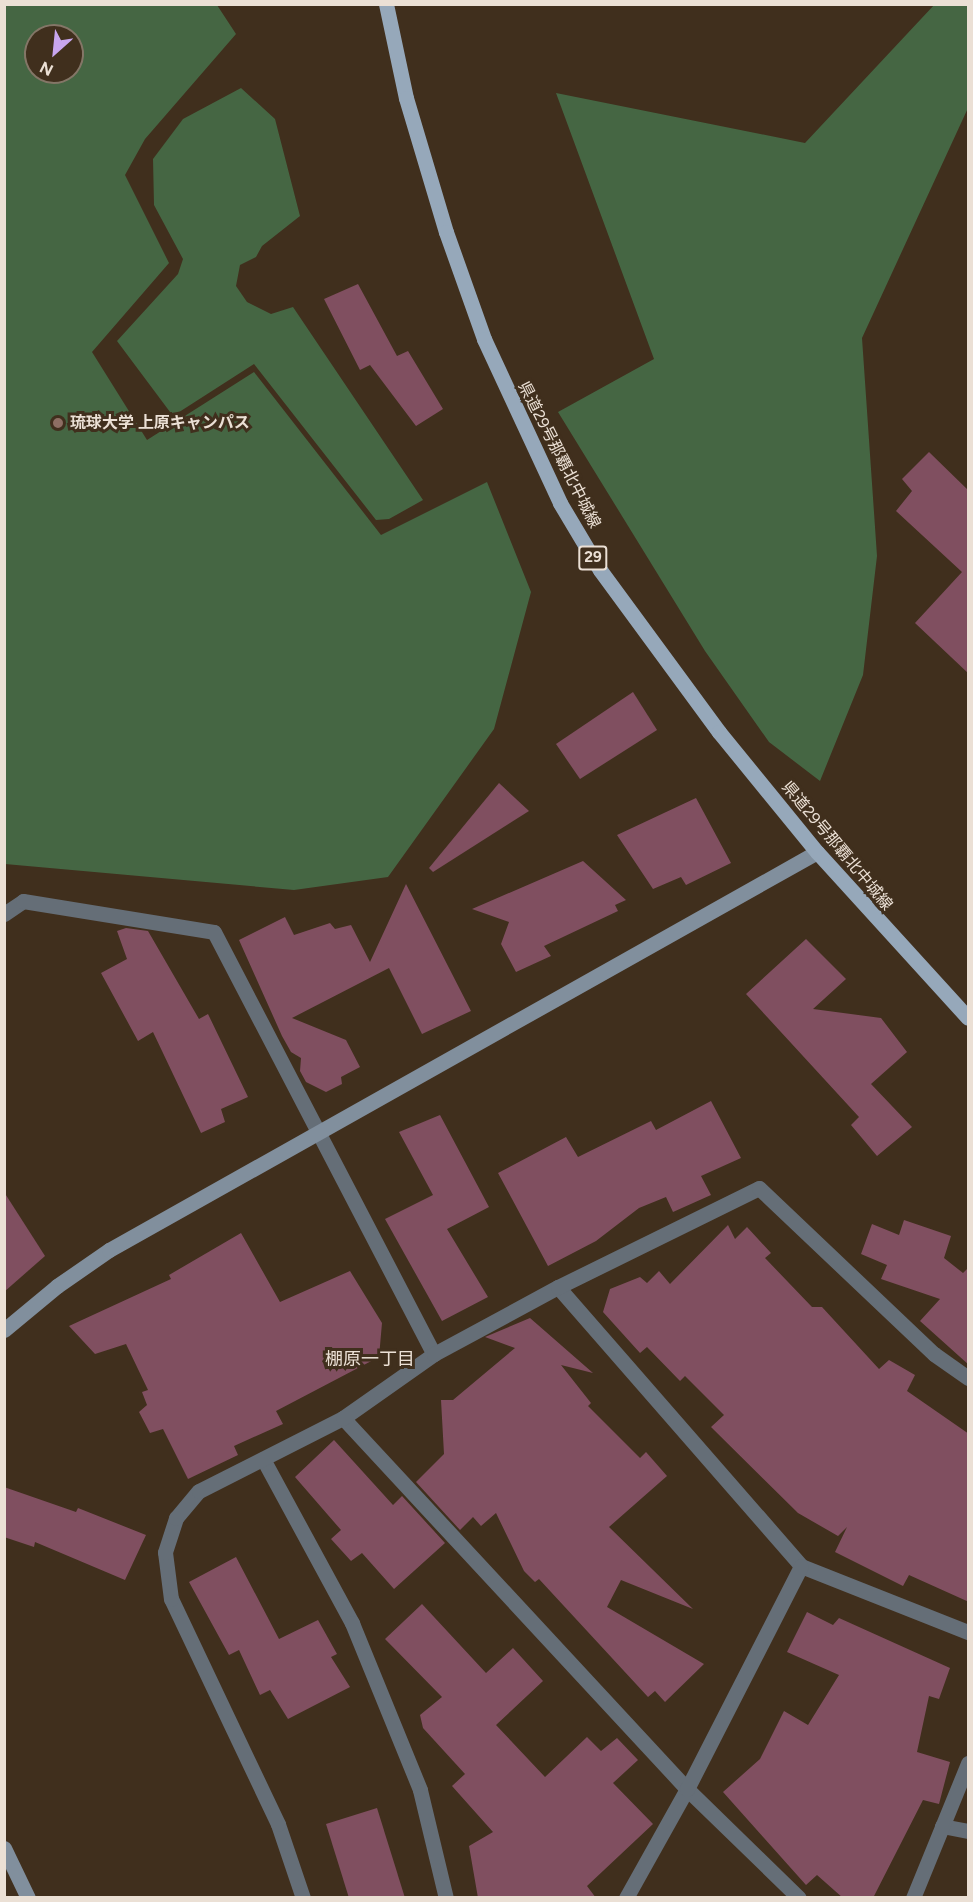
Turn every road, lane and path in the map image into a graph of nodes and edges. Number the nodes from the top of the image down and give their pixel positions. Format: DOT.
graph roads {
  1 [pos="386,4"];
  2 [pos="816,852"];
  3 [pos="4,914"];
  4 [pos="969,1018"];
  5 [pos="318,1133"];
  6 [pos="558,1287"];
  7 [pos="4,1330"];
  8 [pos="434,1354"];
  9 [pos="969,1378"];
  10 [pos="344,1418"];
  11 [pos="263,1459"];
  12 [pos="801,1566"];
  13 [pos="969,1632"];
  14 [pos="969,1763"];
  15 [pos="687,1789"];
  16 [pos="942,1826"];
  17 [pos="969,1831"];
  18 [pos="4,1848"];
  19 [pos="28,1898"];
  20 [pos="303,1898"];
  21 [pos="446,1898"];
  22 [pos="626,1898"];
  23 [pos="798,1898"];
  24 [pos="913,1898"];
  1 -- 2 [label="main road, 県道29号那覇北中城線 / 29"];
  2 -- 4 [label="main road, 県道29号那覇北中城線 / 29"];
  2 -- 5 [label="street"];
  3 -- 5 [label="street"];
  5 -- 7 [label="street"];
  5 -- 8 [label="street"];
  6 -- 8 [label="street"];
  6 -- 9 [label="street"];
  6 -- 12 [label="street"];
  8 -- 10 [label="street"];
  10 -- 11 [label="street"];
  10 -- 15 [label="street"];
  11 -- 20 [label="street"];
  11 -- 21 [label="street"];
  12 -- 13 [label="street"];
  12 -- 15 [label="street"];
  14 -- 16 [label="street"];
  15 -- 22 [label="street"];
  15 -- 23 [label="street"];
  16 -- 17 [label="street"];
  16 -- 24 [label="street"];
  18 -- 19 [label="street"];
}
